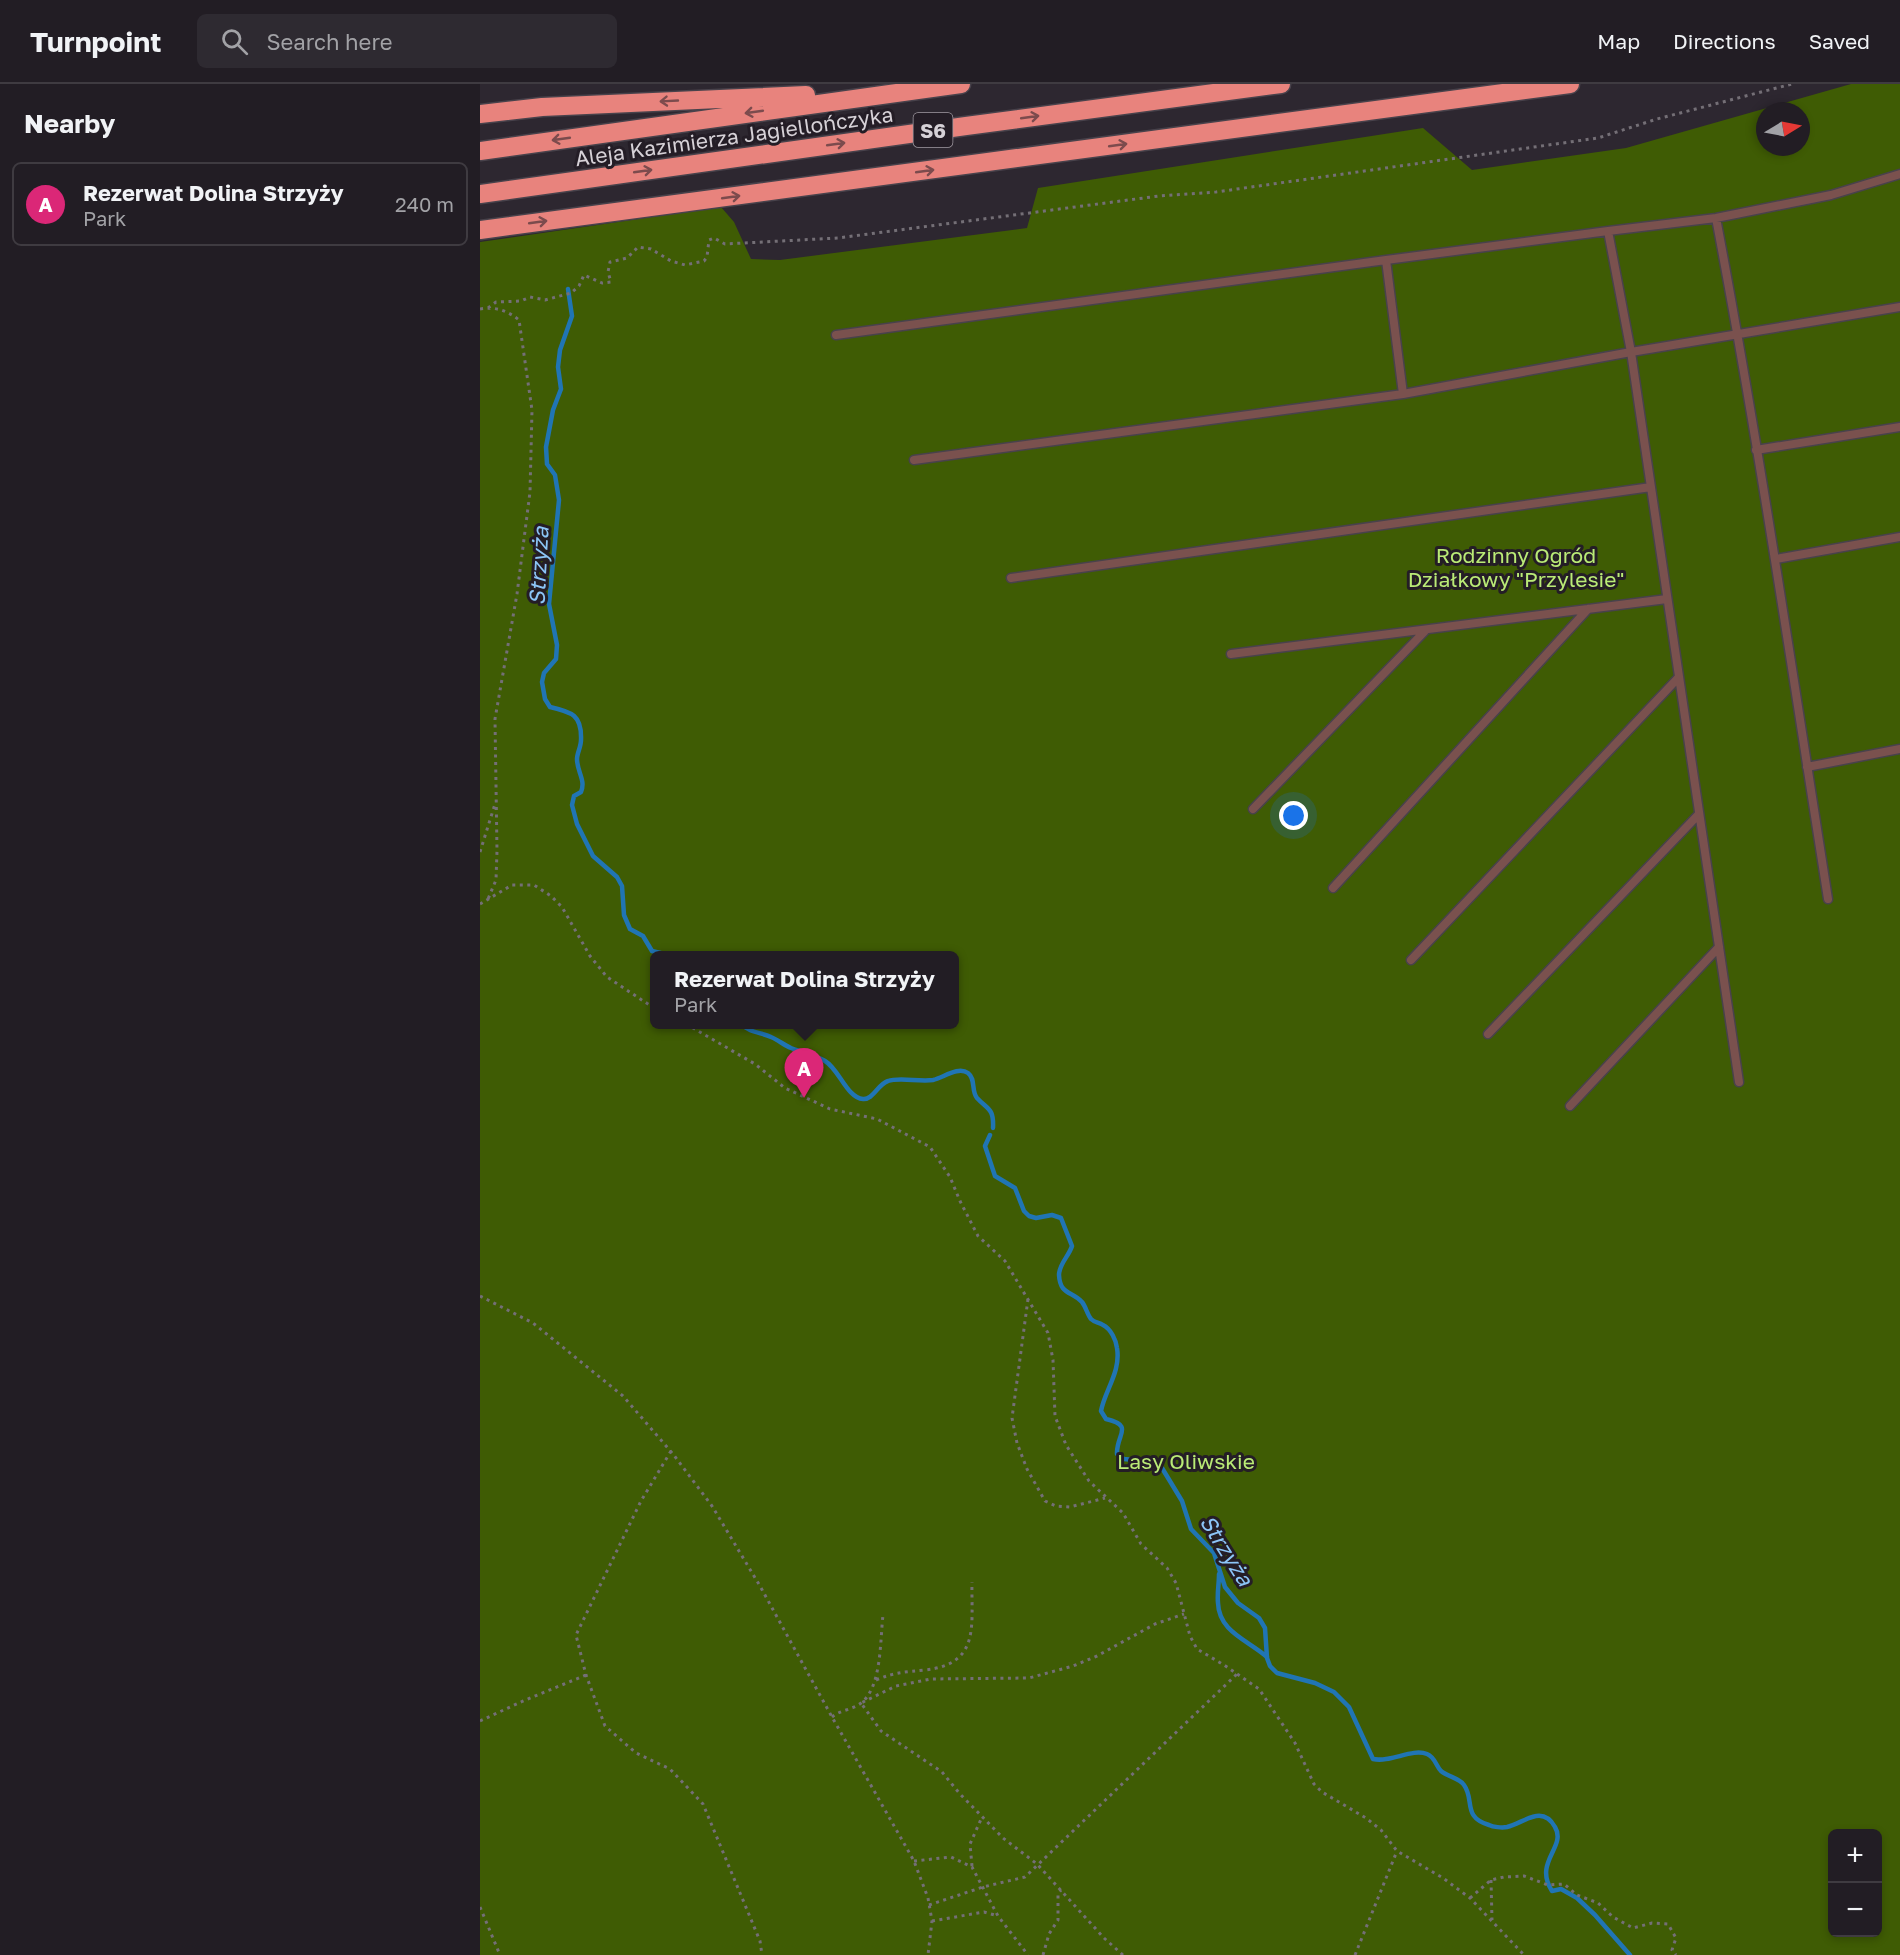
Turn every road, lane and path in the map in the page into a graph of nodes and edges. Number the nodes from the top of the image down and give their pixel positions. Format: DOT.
graph roads {
  1 [pos="961,84"];
  2 [pos="1281,84"];
  3 [pos="1570,84"];
  4 [pos="1792,84"];
  5 [pos="916,90"];
  6 [pos="480,114"];
  7 [pos="480,151"];
  8 [pos="1900,174"];
  9 [pos="480,194"];
  10 [pos="1716,218"];
  11 [pos="480,230"];
  12 [pos="1608,231"];
  13 [pos="1386,260"];
  14 [pos="1900,307"];
  15 [pos="488,308"];
  16 [pos="480,309"];
  17 [pos="836,334"];
  18 [pos="1738,335"];
  19 [pos="1631,352"];
  20 [pos="1404,394"];
  21 [pos="1900,428"];
  22 [pos="1756,450"];
  23 [pos="914,460"];
  24 [pos="1651,488"];
  25 [pos="1900,537"];
  26 [pos="1776,559"];
  27 [pos="1011,578"];
  28 [pos="1667,598"];
  29 [pos="1588,609"];
  30 [pos="1426,629"];
  31 [pos="1231,654"];
  32 [pos="1679,677"];
  33 [pos="1900,749"];
  34 [pos="1807,767"];
  35 [pos="496,800"];
  36 [pos="1253,809"];
  37 [pos="1699,814"];
  38 [pos="480,852"];
  39 [pos="1333,888"];
  40 [pos="1828,898"];
  41 [pos="488,899"];
  42 [pos="480,904"];
  43 [pos="1719,947"];
  44 [pos="1411,960"];
  45 [pos="650,1005"];
  46 [pos="695,1029"];
  47 [pos="1488,1034"];
  48 [pos="1739,1082"];
  49 [pos="1570,1106"];
  50 [pos="480,1296"];
  51 [pos="1028,1297"];
  52 [pos="671,1451"];
  53 [pos="1106,1497"];
  54 [pos="972,1582"];
  55 [pos="1184,1614"];
  56 [pos="883,1615"];
  57 [pos="1238,1674"];
  58 [pos="585,1675"];
  59 [pos="876,1680"];
  60 [pos="861,1703"];
  61 [pos="832,1717"];
  62 [pos="480,1721"];
  63 [pos="982,1816"];
  64 [pos="1396,1851"];
  65 [pos="914,1861"];
  66 [pos="1037,1864"];
  67 [pos="972,1866"];
  68 [pos="1491,1880"];
  69 [pos="983,1887"];
  70 [pos="1061,1890"];
  71 [pos="1470,1898"];
  72 [pos="929,1905"];
  73 [pos="480,1907"];
  74 [pos="998,1916"];
  75 [pos="932,1921"];
  76 [pos="1492,1922"];
  77 [pos="500,1955"];
  78 [pos="762,1955"];
  79 [pos="928,1955"];
  80 [pos="1028,1955"];
  81 [pos="1042,1955"];
  82 [pos="1123,1955"];
  83 [pos="1355,1955"];
  84 [pos="1524,1955"];
  85 [pos="1676,1955"];
  1 -- 5 [label="highway, Aleja Kazimierza Jagiellończyka / S6"];
  9 -- 2 [label="highway, Aleja Kazimierza Jagiellończyka / S6, one-way"];
  11 -- 3 [label="highway, one-way"];
  4 -- 15 [label="path"];
  5 -- 6 [label="highway, one-way"];
  5 -- 7 [label="highway, Aleja Kazimierza Jagiellończyka / S6, one-way"];
  8 -- 10 [label="lane"];
  10 -- 12 [label="lane"];
  10 -- 18 [label="lane"];
  12 -- 13 [label="lane"];
  12 -- 19 [label="lane"];
  13 -- 17 [label="lane"];
  13 -- 20 [label="lane"];
  14 -- 18 [label="lane"];
  15 -- 16 [label="path"];
  15 -- 35 [label="path"];
  18 -- 19 [label="lane"];
  18 -- 22 [label="lane"];
  19 -- 20 [label="lane"];
  19 -- 24 [label="lane"];
  20 -- 23 [label="lane"];
  21 -- 22 [label="lane"];
  22 -- 26 [label="lane"];
  24 -- 27 [label="lane"];
  24 -- 28 [label="lane"];
  25 -- 26 [label="lane"];
  26 -- 34 [label="lane"];
  28 -- 29 [label="lane"];
  28 -- 32 [label="lane"];
  29 -- 30 [label="lane"];
  29 -- 39 [label="lane"];
  30 -- 31 [label="lane"];
  30 -- 36 [label="lane"];
  32 -- 37 [label="lane"];
  32 -- 44 [label="lane"];
  33 -- 34 [label="lane"];
  34 -- 40 [label="lane"];
  35 -- 38 [label="path"];
  35 -- 41 [label="path"];
  37 -- 43 [label="lane"];
  37 -- 47 [label="lane"];
  41 -- 42 [label="path"];
  41 -- 45 [label="path"];
  43 -- 48 [label="lane"];
  43 -- 49 [label="lane"];
  46 -- 51 [label="path"];
  50 -- 52 [label="path"];
  51 -- 53 [label="path"];
  51 -- 53 [label="path"];
  52 -- 58 [label="path"];
  52 -- 61 [label="path"];
  53 -- 55 [label="path"];
  54 -- 59 [label="path"];
  55 -- 57 [label="path"];
  55 -- 60 [label="path"];
  56 -- 59 [label="path"];
  57 -- 64 [label="path"];
  57 -- 66 [label="path"];
  58 -- 62 [label="path"];
  58 -- 78 [label="path"];
  59 -- 60 [label="path"];
  60 -- 61 [label="path"];
  60 -- 63 [label="path"];
  61 -- 65 [label="path"];
  63 -- 66 [label="path"];
  63 -- 67 [label="path"];
  64 -- 71 [label="path"];
  64 -- 83 [label="path"];
  65 -- 67 [label="path"];
  65 -- 72 [label="path"];
  66 -- 69 [label="path"];
  66 -- 70 [label="path"];
  67 -- 69 [label="path"];
  68 -- 71 [label="path"];
  68 -- 76 [label="path"];
  68 -- 85 [label="path"];
  69 -- 72 [label="path"];
  69 -- 74 [label="path"];
  70 -- 81 [label="path"];
  70 -- 82 [label="path"];
  71 -- 76 [label="path"];
  72 -- 75 [label="path"];
  73 -- 77 [label="path"];
  74 -- 75 [label="path"];
  74 -- 80 [label="path"];
  75 -- 79 [label="path"];
  76 -- 84 [label="path"];
}
